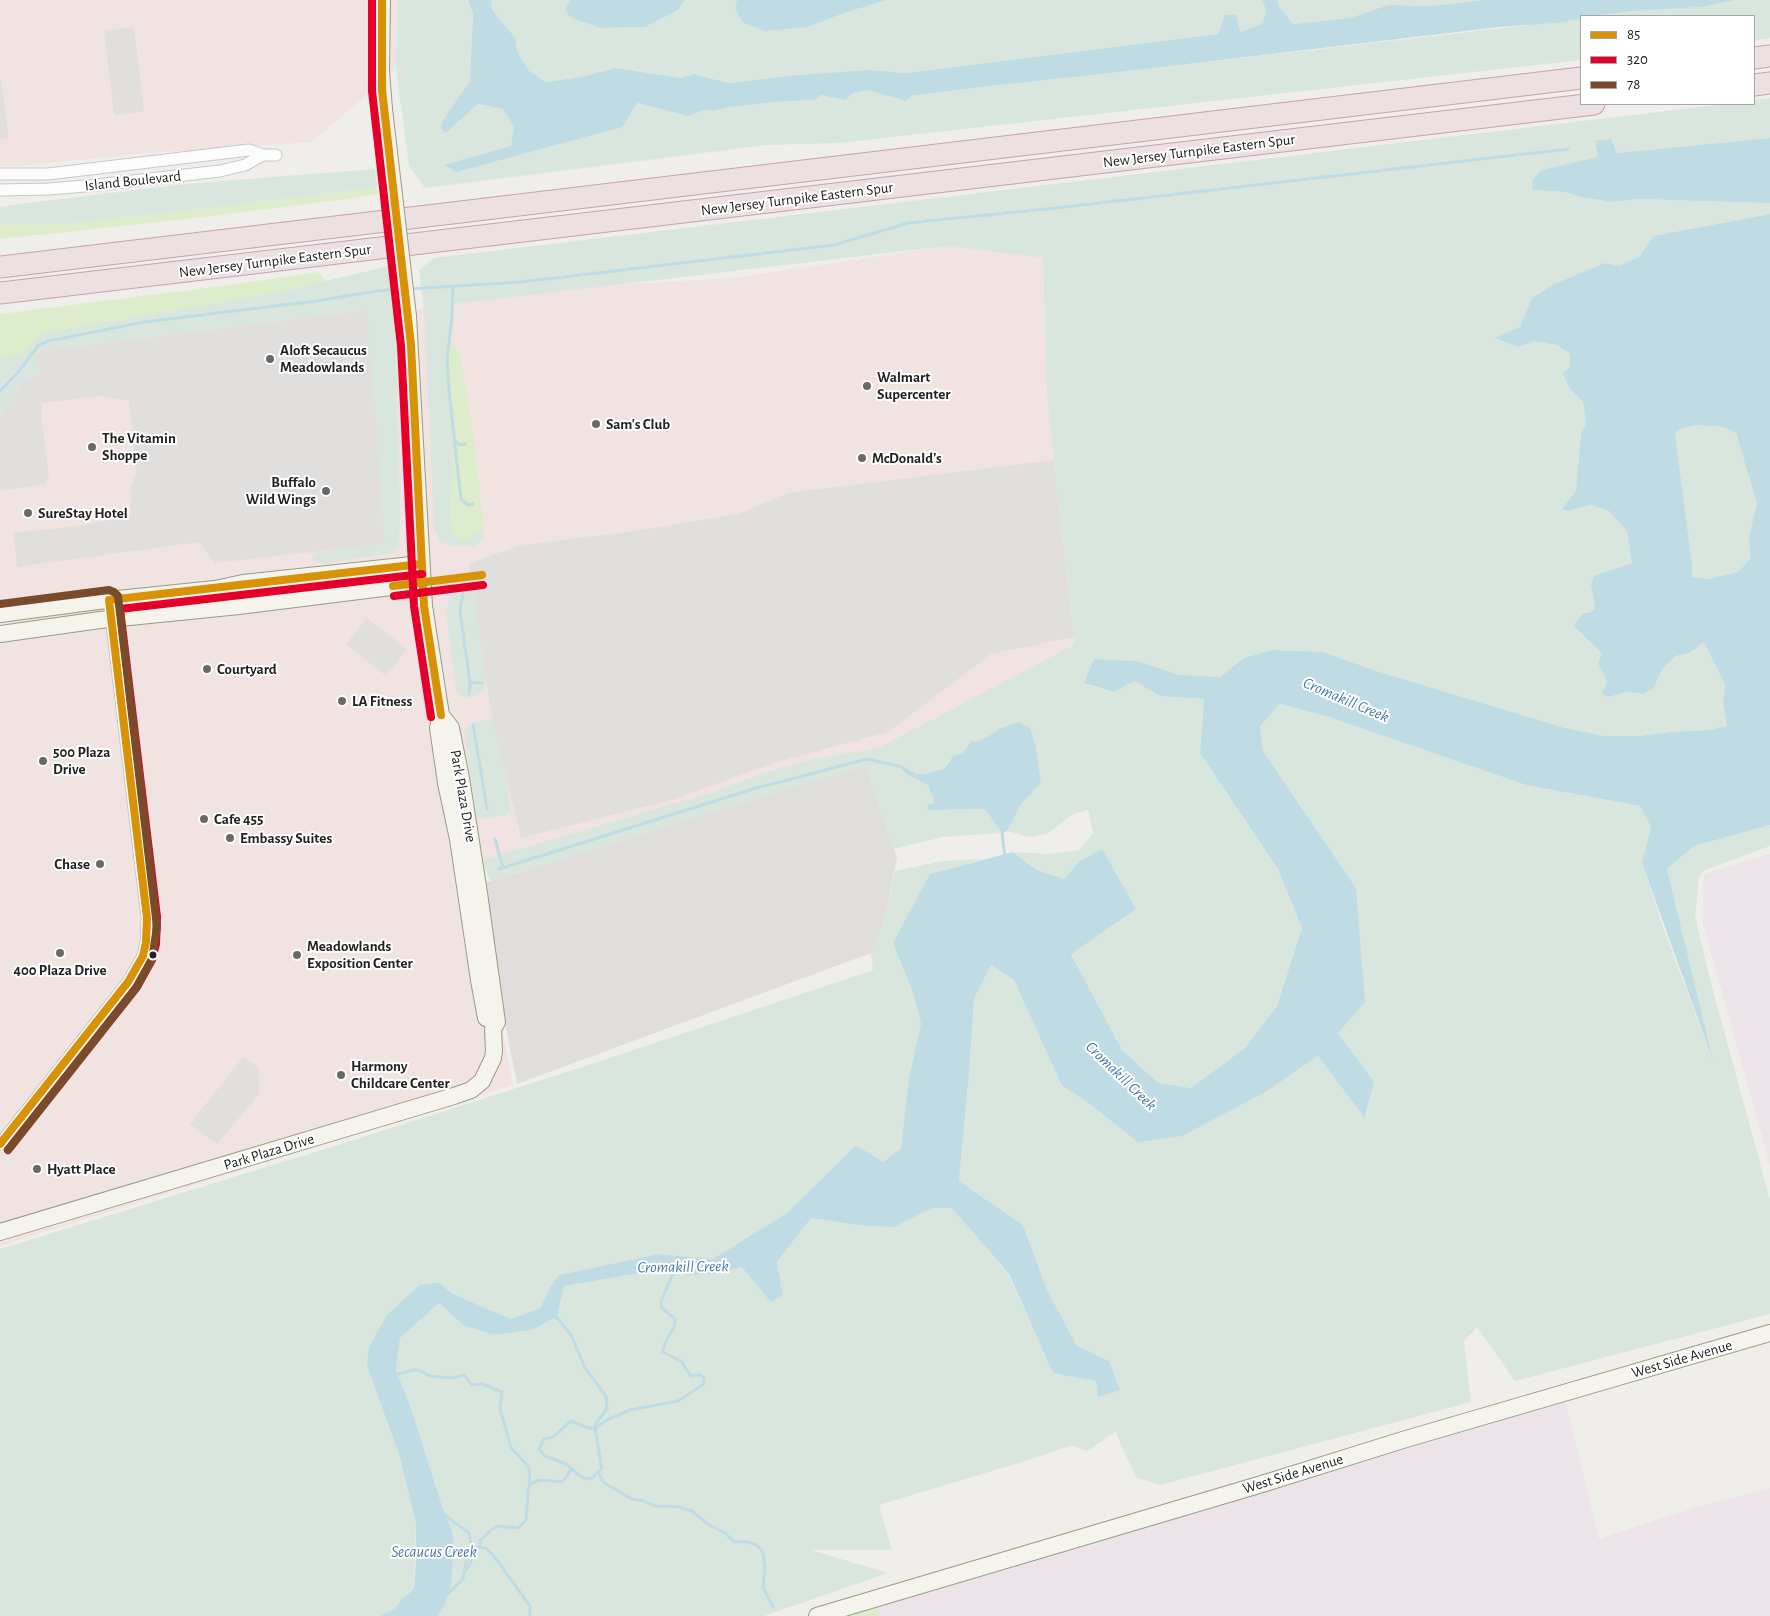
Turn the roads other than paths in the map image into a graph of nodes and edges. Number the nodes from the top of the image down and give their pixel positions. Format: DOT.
graph roads {
  1 [pos="382,0"];
  2 [pos="1770,56"];
  3 [pos="1755,58"];
  4 [pos="1580,78"];
  5 [pos="1770,83"];
  6 [pos="1755,85"];
  7 [pos="1586,105"];
  8 [pos="263,154"];
  9 [pos="276,155"];
  10 [pos="0,174"];
  11 [pos="0,190"];
  12 [pos="0,253"];
  13 [pos="90,256"];
  14 [pos="0,267"];
  15 [pos="0,294"];
  16 [pos="421,564"];
  17 [pos="422,583"];
  18 [pos="109,600"];
  19 [pos="0,614"];
  20 [pos="112,619"];
  21 [pos="0,634"];
  22 [pos="0,1144"];
  23 [pos="0,1232"];
  24 [pos="1770,1332"];
  25 [pos="817,1616"];
  1 -- 16 [label="street, Park Plaza Drive, bridge"];
  2 -- 3 [label="highway"];
  4 -- 13 [label="highway, New Jersey Turnpike Eastern Spur"];
  5 -- 6 [label="highway"];
  7 -- 15 [label="highway, New Jersey Turnpike Eastern Spur"];
  8 -- 9 [label="street, Island Boulevard"];
  8 -- 10 [label="street, Island Boulevard"];
  8 -- 11 [label="street, Island Boulevard"];
  12 -- 13 [label="highway"];
  13 -- 14 [label="highway, New Jersey Turnpike Eastern Spur"];
  16 -- 17 [label="street, Park Plaza Drive"];
  16 -- 18 [label="street"];
  17 -- 20 [label="street"];
  17 -- 23 [label="street, Park Plaza Drive"];
  18 -- 19 [label="street"];
  18 -- 20 [label="street"];
  20 -- 21 [label="street"];
  20 -- 22 [label="street"];
  24 -- 25 [label="street, West Side Avenue"];
}
